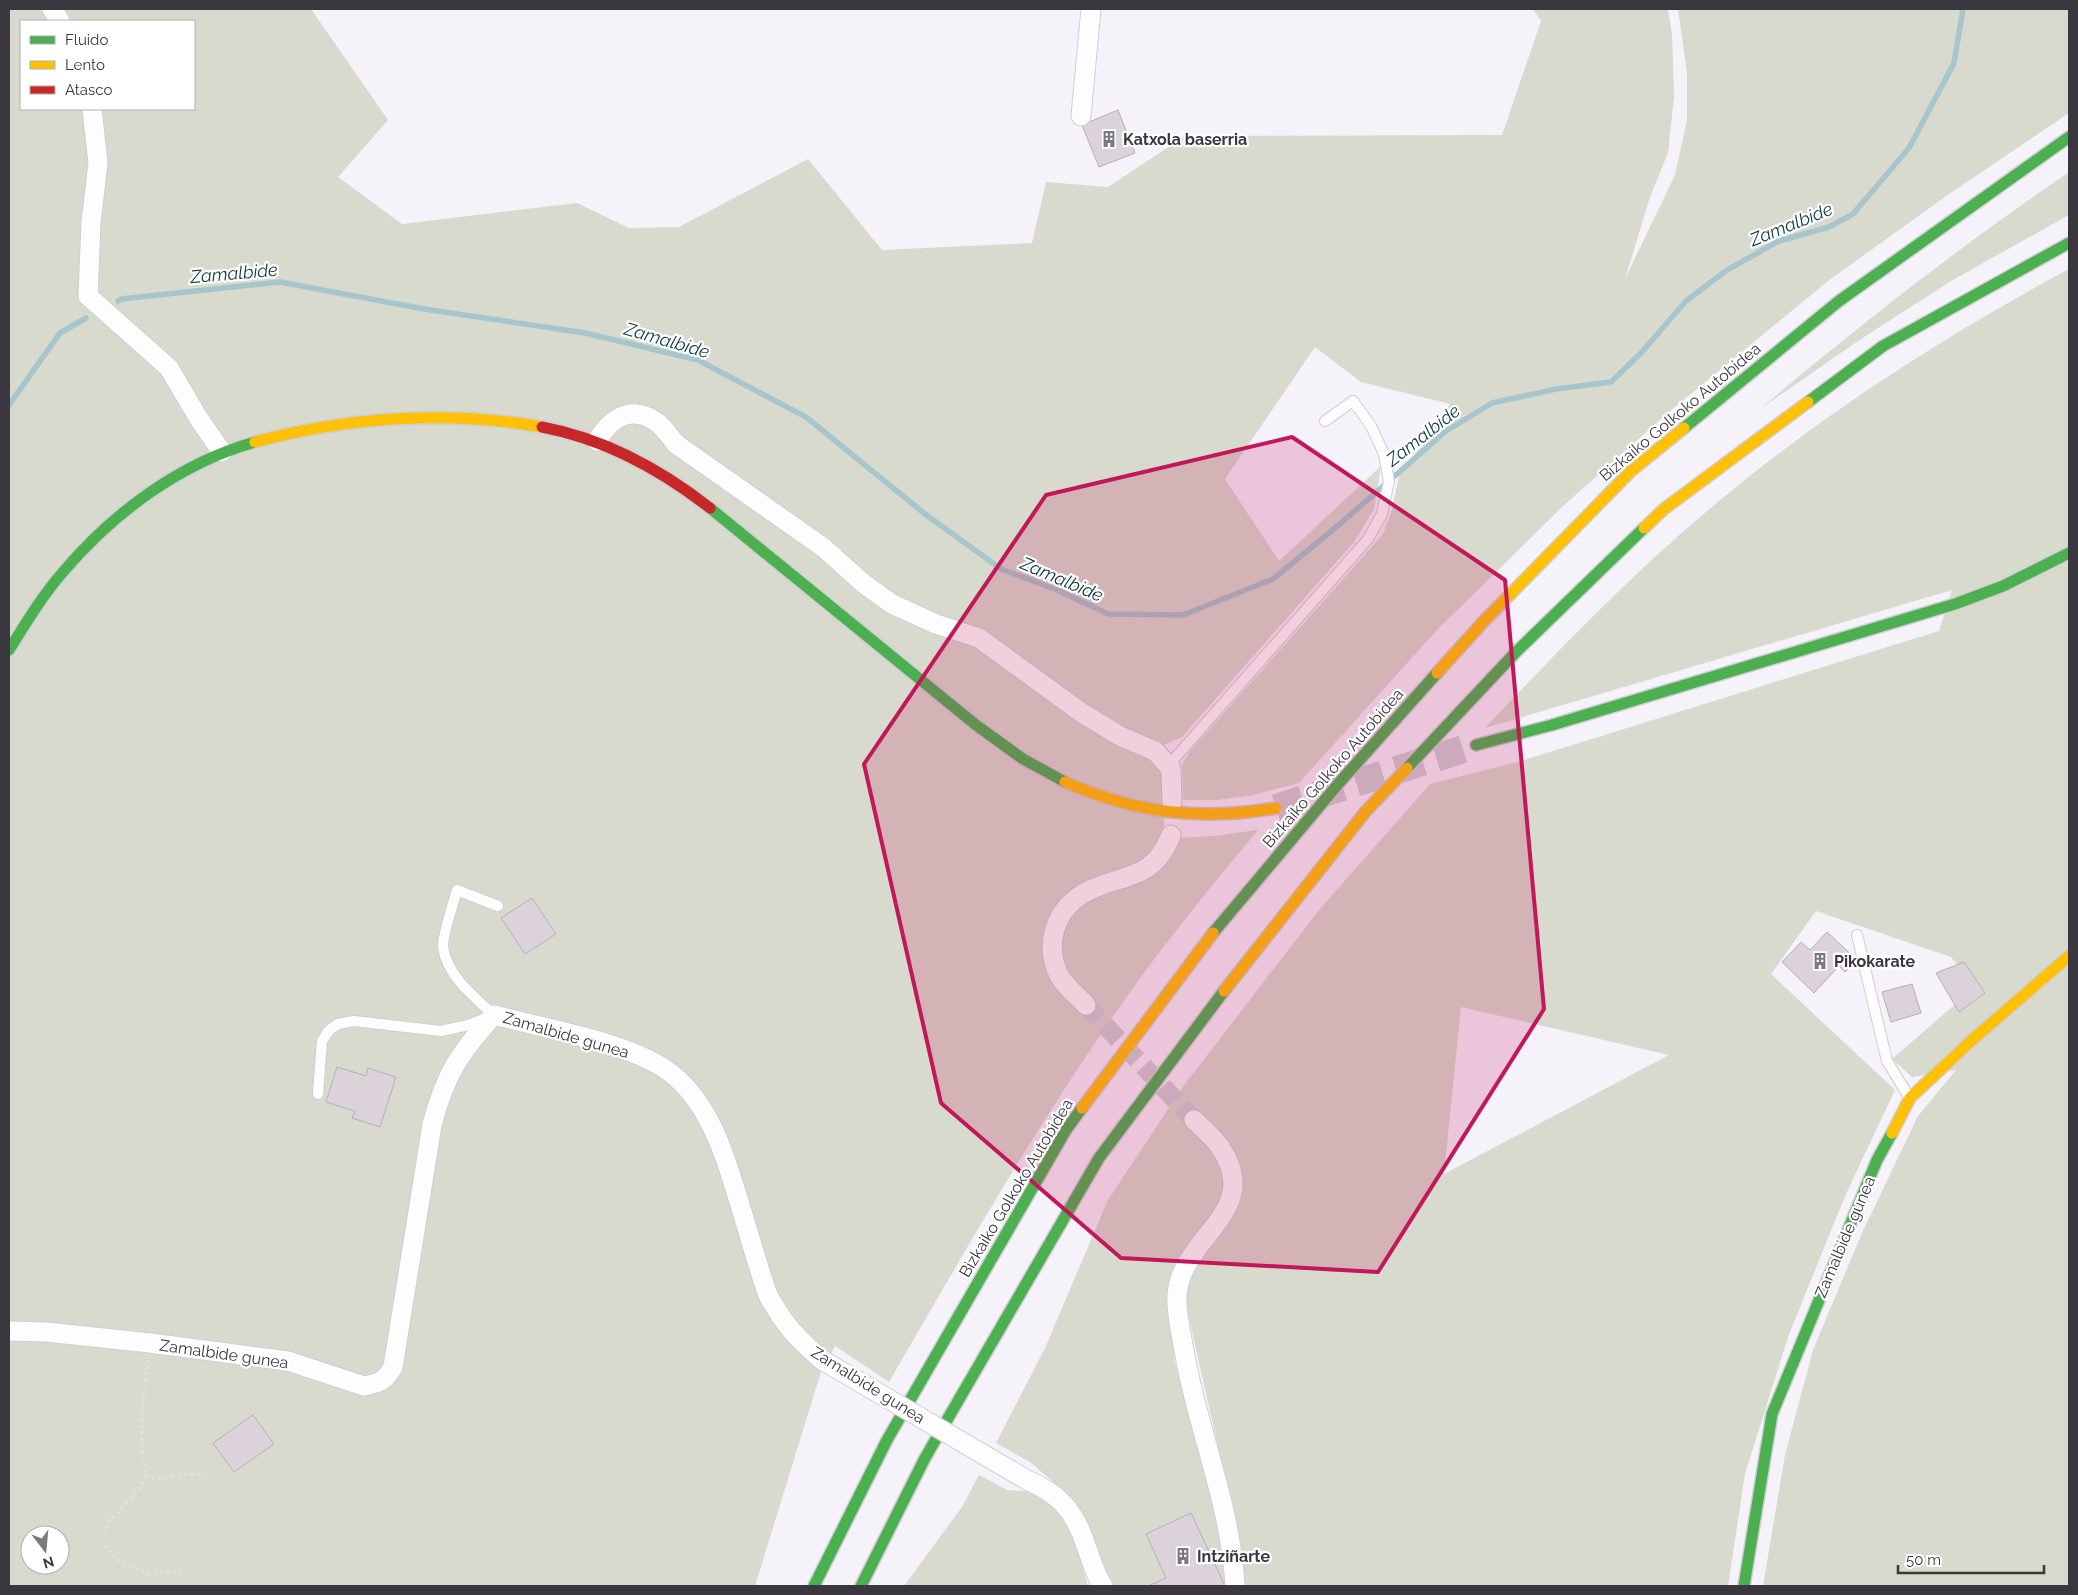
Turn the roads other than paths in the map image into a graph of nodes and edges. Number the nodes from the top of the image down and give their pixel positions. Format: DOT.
graph roads {
  1 [pos="52,9"];
  2 [pos="1091,9"];
  3 [pos="59,20"];
  4 [pos="92,110"];
  5 [pos="1081,116"];
  6 [pos="2069,138"];
  7 [pos="2069,243"];
  8 [pos="1325,421"];
  9 [pos="597,441"];
  10 [pos="222,452"];
  11 [pos="2069,553"];
  12 [pos="9,650"];
  13 [pos="1476,745"];
  14 [pos="1171,769"];
  15 [pos="1172,802"];
  16 [pos="1276,808"];
  17 [pos="1170,835"];
  18 [pos="498,906"];
  19 [pos="1857,935"];
  20 [pos="2069,956"];
  21 [pos="1086,1005"];
  22 [pos="494,1015"];
  23 [pos="318,1094"];
  24 [pos="1910,1098"];
  25 [pos="1194,1120"];
  26 [pos="9,1331"];
  27 [pos="814,1586"];
  28 [pos="860,1586"];
  29 [pos="1103,1586"];
  30 [pos="1235,1586"];
  31 [pos="1744,1586"];
  1 -- 3 [label="street"];
  2 -- 5 [label="street"];
  4 -- 10 [label="street"];
  6 -- 27 [label="main road, Bizkaiko Golkoko Autobidea"];
  7 -- 28 [label="main road"];
  8 -- 14 [label="lane"];
  9 -- 10 [label="main road"];
  9 -- 14 [label="street"];
  9 -- 16 [label="main road"];
  10 -- 12 [label="main road"];
  11 -- 13 [label="main road"];
  14 -- 15 [label="street"];
  17 -- 21 [label="street"];
  18 -- 22 [label="lane"];
  19 -- 24 [label="lane"];
  20 -- 24 [label="main road, Zamalbide gunea"];
  22 -- 23 [label="lane"];
  22 -- 26 [label="street, Zamalbide gunea"];
  22 -- 29 [label="street, Zamalbide gunea, bridge"];
  24 -- 31 [label="main road, Zamalbide gunea"];
  25 -- 30 [label="street"];
}
